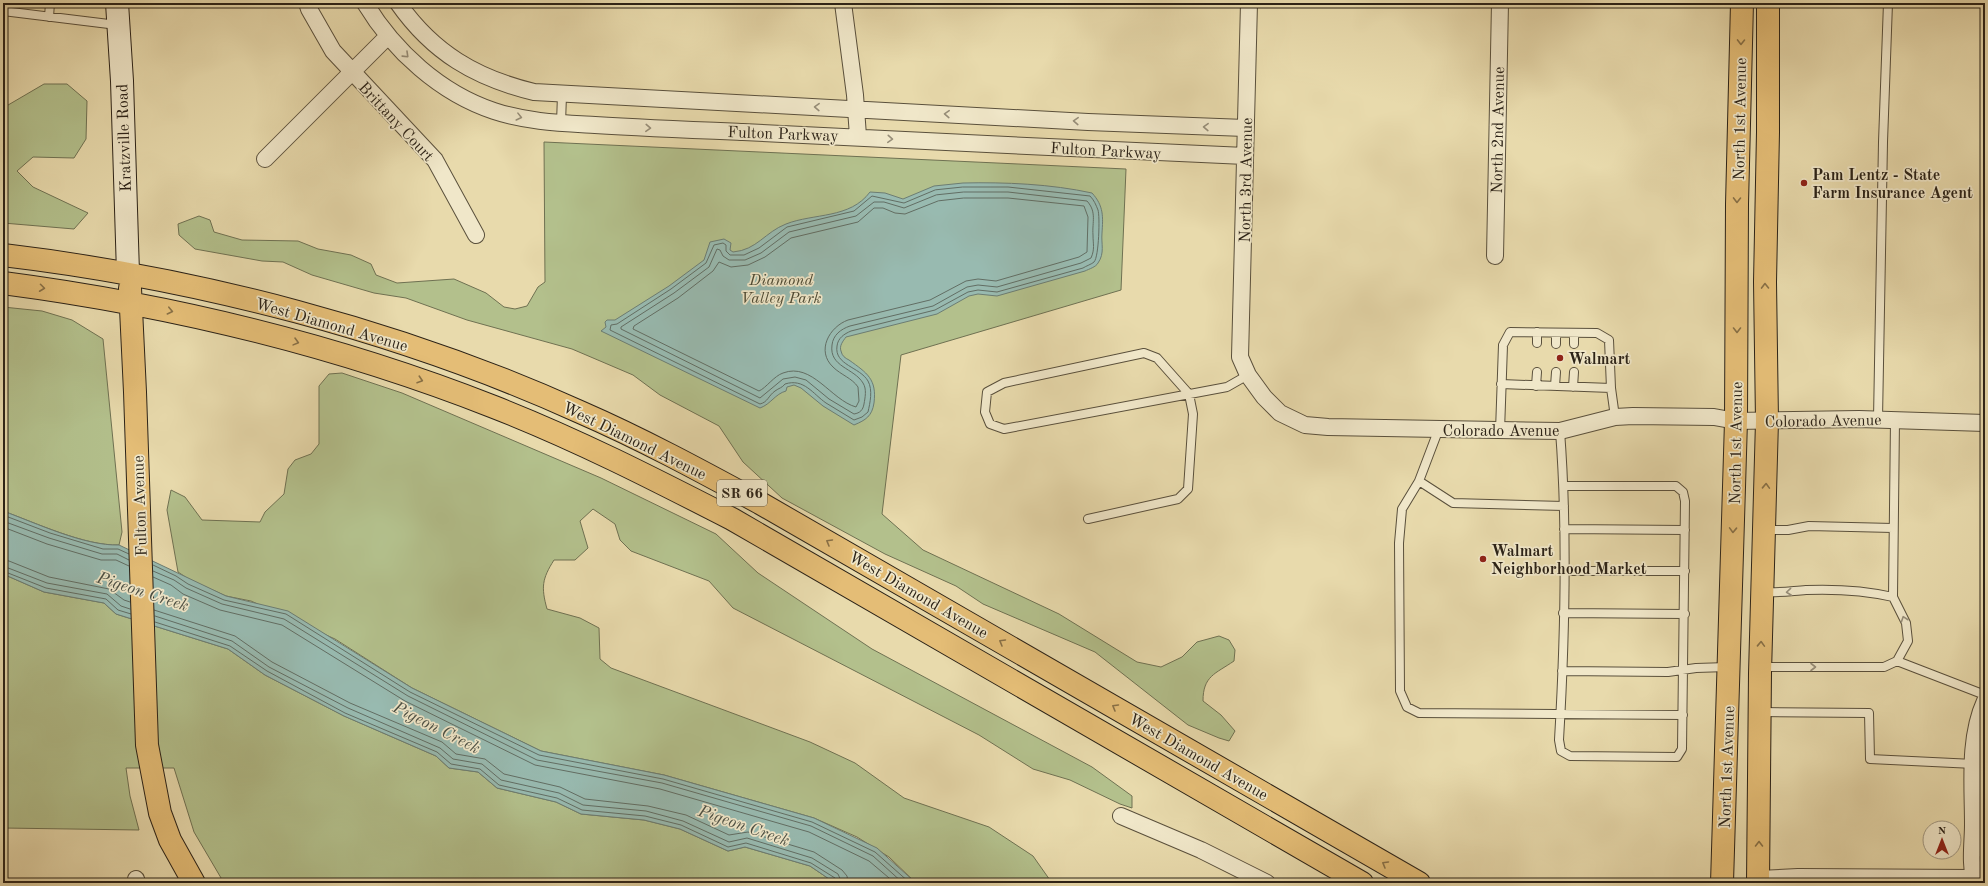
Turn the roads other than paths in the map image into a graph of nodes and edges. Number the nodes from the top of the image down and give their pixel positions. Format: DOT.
graph roads {
  1 [pos="50,3"];
  2 [pos="117,3"];
  3 [pos="308,3"];
  4 [pos="365,3"];
  5 [pos="398,3"];
  6 [pos="843,3"];
  7 [pos="1249,3"];
  8 [pos="1500,3"];
  9 [pos="1742,3"];
  10 [pos="1768,3"];
  11 [pos="1888,3"];
  12 [pos="3,11"];
  13 [pos="49,17"];
  14 [pos="118,26"];
  15 [pos="388,36"];
  16 [pos="350,72"];
  17 [pos="562,95"];
  18 [pos="856,108"];
  19 [pos="561,122"];
  20 [pos="1245,128"];
  21 [pos="858,136"];
  22 [pos="1244,156"];
  23 [pos="265,158"];
  24 [pos="476,236"];
  25 [pos="3,255"];
  26 [pos="1495,256"];
  27 [pos="128,273"];
  28 [pos="3,283"];
  29 [pos="130,302"];
  30 [pos="1537,332"];
  31 [pos="1556,333"];
  32 [pos="1574,333"];
  33 [pos="1537,343"];
  34 [pos="1556,344"];
  35 [pos="1574,344"];
  36 [pos="1240,357"];
  37 [pos="1536,372"];
  38 [pos="1556,372"];
  39 [pos="1574,372"];
  40 [pos="1248,375"];
  41 [pos="1501,384"];
  42 [pos="1536,386"];
  43 [pos="1555,386"];
  44 [pos="1573,387"];
  45 [pos="1610,388"];
  46 [pos="1189,394"];
  47 [pos="1615,417"];
  48 [pos="1878,420"];
  49 [pos="1895,420"];
  50 [pos="1767,421"];
  51 [pos="1736,422"];
  52 [pos="1985,423"];
  53 [pos="1438,431"];
  54 [pos="1500,432"];
  55 [pos="1560,432"];
  56 [pos="1419,481"];
  57 [pos="1564,486"];
  58 [pos="1564,506"];
  59 [pos="1088,519"];
  60 [pos="1893,528"];
  61 [pos="1564,529"];
  62 [pos="1685,530"];
  63 [pos="1764,530"];
  64 [pos="1563,571"];
  65 [pos="1685,571"];
  66 [pos="1762,592"];
  67 [pos="1893,597"];
  68 [pos="1563,613"];
  69 [pos="1684,614"];
  70 [pos="1898,661"];
  71 [pos="1729,667"];
  72 [pos="1760,667"];
  73 [pos="1562,671"];
  74 [pos="1684,671"];
  75 [pos="1985,695"];
  76 [pos="1985,701"];
  77 [pos="1760,712"];
  78 [pos="1561,715"];
  79 [pos="1682,715"];
  80 [pos="1974,764"];
  81 [pos="1121,816"];
  82 [pos="1979,852"];
  83 [pos="1798,880"];
  84 [pos="1886,880"];
  85 [pos="1758,881"];
  86 [pos="1975,881"];
  87 [pos="194,883"];
  88 [pos="1267,883"];
  89 [pos="1362,883"];
  90 [pos="1419,883"];
  91 [pos="1722,883"];
  1 -- 13 [label="lane"];
  2 -- 14 [label="main road, Kratzville Road"];
  3 -- 16 [label="street, Brittany Court"];
  4 -- 15 [label="street, Fulton Parkway"];
  5 -- 17 [label="street, Fulton Parkway"];
  6 -- 18 [label="street"];
  7 -- 20 [label="street, North 3rd Avenue"];
  8 -- 26 [label="street, North 2nd Avenue"];
  9 -- 51 [label="main road, North 1st Avenue, one-way"];
  50 -- 10 [label="main road, North 1st Avenue, one-way"];
  11 -- 48 [label="lane"];
  12 -- 13 [label="lane"];
  13 -- 14 [label="lane"];
  14 -- 27 [label="main road, Kratzville Road"];
  15 -- 16 [label="street"];
  15 -- 19 [label="street, Fulton Parkway, one-way"];
  16 -- 23 [label="street"];
  16 -- 24 [label="street, Brittany Court"];
  18 -- 17 [label="street, Fulton Parkway, one-way"];
  17 -- 19 [label="lane"];
  20 -- 18 [label="street, Fulton Parkway, one-way"];
  18 -- 21 [label="street"];
  19 -- 21 [label="street, Fulton Parkway, one-way"];
  20 -- 22 [label="street, North 3rd Avenue"];
  21 -- 22 [label="street, Fulton Parkway, one-way"];
  22 -- 36 [label="street, North 3rd Avenue"];
  25 -- 27 [label="main road, West Diamond Avenue / SR 66"];
  27 -- 29 [label="main road, Fulton Avenue"];
  90 -- 27 [label="main road, West Diamond Avenue / SR 66, one-way"];
  28 -- 29 [label="main road, West Diamond Avenue / SR 66, one-way"];
  29 -- 87 [label="main road, Fulton Avenue"];
  29 -- 89 [label="main road, West Diamond Avenue / SR 66, one-way"];
  30 -- 31 [label="lane"];
  30 -- 33 [label="lane"];
  30 -- 41 [label="lane"];
  31 -- 32 [label="lane"];
  31 -- 34 [label="lane"];
  32 -- 35 [label="lane"];
  32 -- 45 [label="lane"];
  36 -- 40 [label="street, Colorado Avenue"];
  37 -- 42 [label="lane"];
  38 -- 43 [label="lane"];
  39 -- 44 [label="lane"];
  40 -- 46 [label="lane"];
  40 -- 53 [label="street, Colorado Avenue"];
  41 -- 42 [label="lane"];
  41 -- 54 [label="lane"];
  42 -- 43 [label="lane"];
  43 -- 44 [label="lane"];
  44 -- 45 [label="lane"];
  45 -- 47 [label="lane"];
  46 -- 46 [label="lane"];
  46 -- 59 [label="lane"];
  47 -- 51 [label="street, Colorado Avenue"];
  47 -- 55 [label="street, Colorado Avenue"];
  48 -- 49 [label="street, Colorado Avenue"];
  48 -- 50 [label="street, Colorado Avenue"];
  49 -- 52 [label="street, Colorado Avenue"];
  49 -- 60 [label="lane"];
  50 -- 51 [label="street, Colorado Avenue"];
  63 -- 50 [label="main road, North 1st Avenue, one-way"];
  51 -- 71 [label="main road, North 1st Avenue, one-way"];
  53 -- 54 [label="street, Colorado Avenue"];
  53 -- 56 [label="lane"];
  54 -- 55 [label="street, Colorado Avenue"];
  55 -- 57 [label="lane"];
  56 -- 58 [label="lane"];
  56 -- 78 [label="lane"];
  57 -- 58 [label="lane"];
  57 -- 62 [label="lane"];
  58 -- 61 [label="lane"];
  60 -- 63 [label="lane"];
  60 -- 67 [label="lane"];
  61 -- 62 [label="lane"];
  61 -- 64 [label="lane"];
  62 -- 65 [label="lane"];
  63 -- 66 [label="main road, North 1st Avenue"];
  64 -- 65 [label="lane"];
  64 -- 68 [label="lane"];
  65 -- 69 [label="lane"];
  67 -- 66 [label="lane, one-way"];
  72 -- 66 [label="main road, North 1st Avenue, one-way"];
  70 -- 67 [label="lane, one-way"];
  68 -- 69 [label="lane"];
  68 -- 73 [label="lane"];
  69 -- 74 [label="lane"];
  72 -- 70 [label="lane, one-way"];
  70 -- 75 [label="lane"];
  71 -- 74 [label="lane"];
  71 -- 91 [label="main road, North 1st Avenue"];
  72 -- 77 [label="main road, North 1st Avenue"];
  73 -- 74 [label="lane"];
  73 -- 78 [label="lane"];
  74 -- 79 [label="lane"];
  76 -- 80 [label="street"];
  77 -- 80 [label="lane"];
  85 -- 77 [label="main road, North 1st Avenue, one-way"];
  78 -- 79 [label="lane"];
  78 -- 79 [label="lane"];
  80 -- 82 [label="street"];
  81 -- 88 [label="street"];
  82 -- 86 [label="street"];
  83 -- 84 [label="street"];
  83 -- 85 [label="street"];
  84 -- 86 [label="street"];
}
